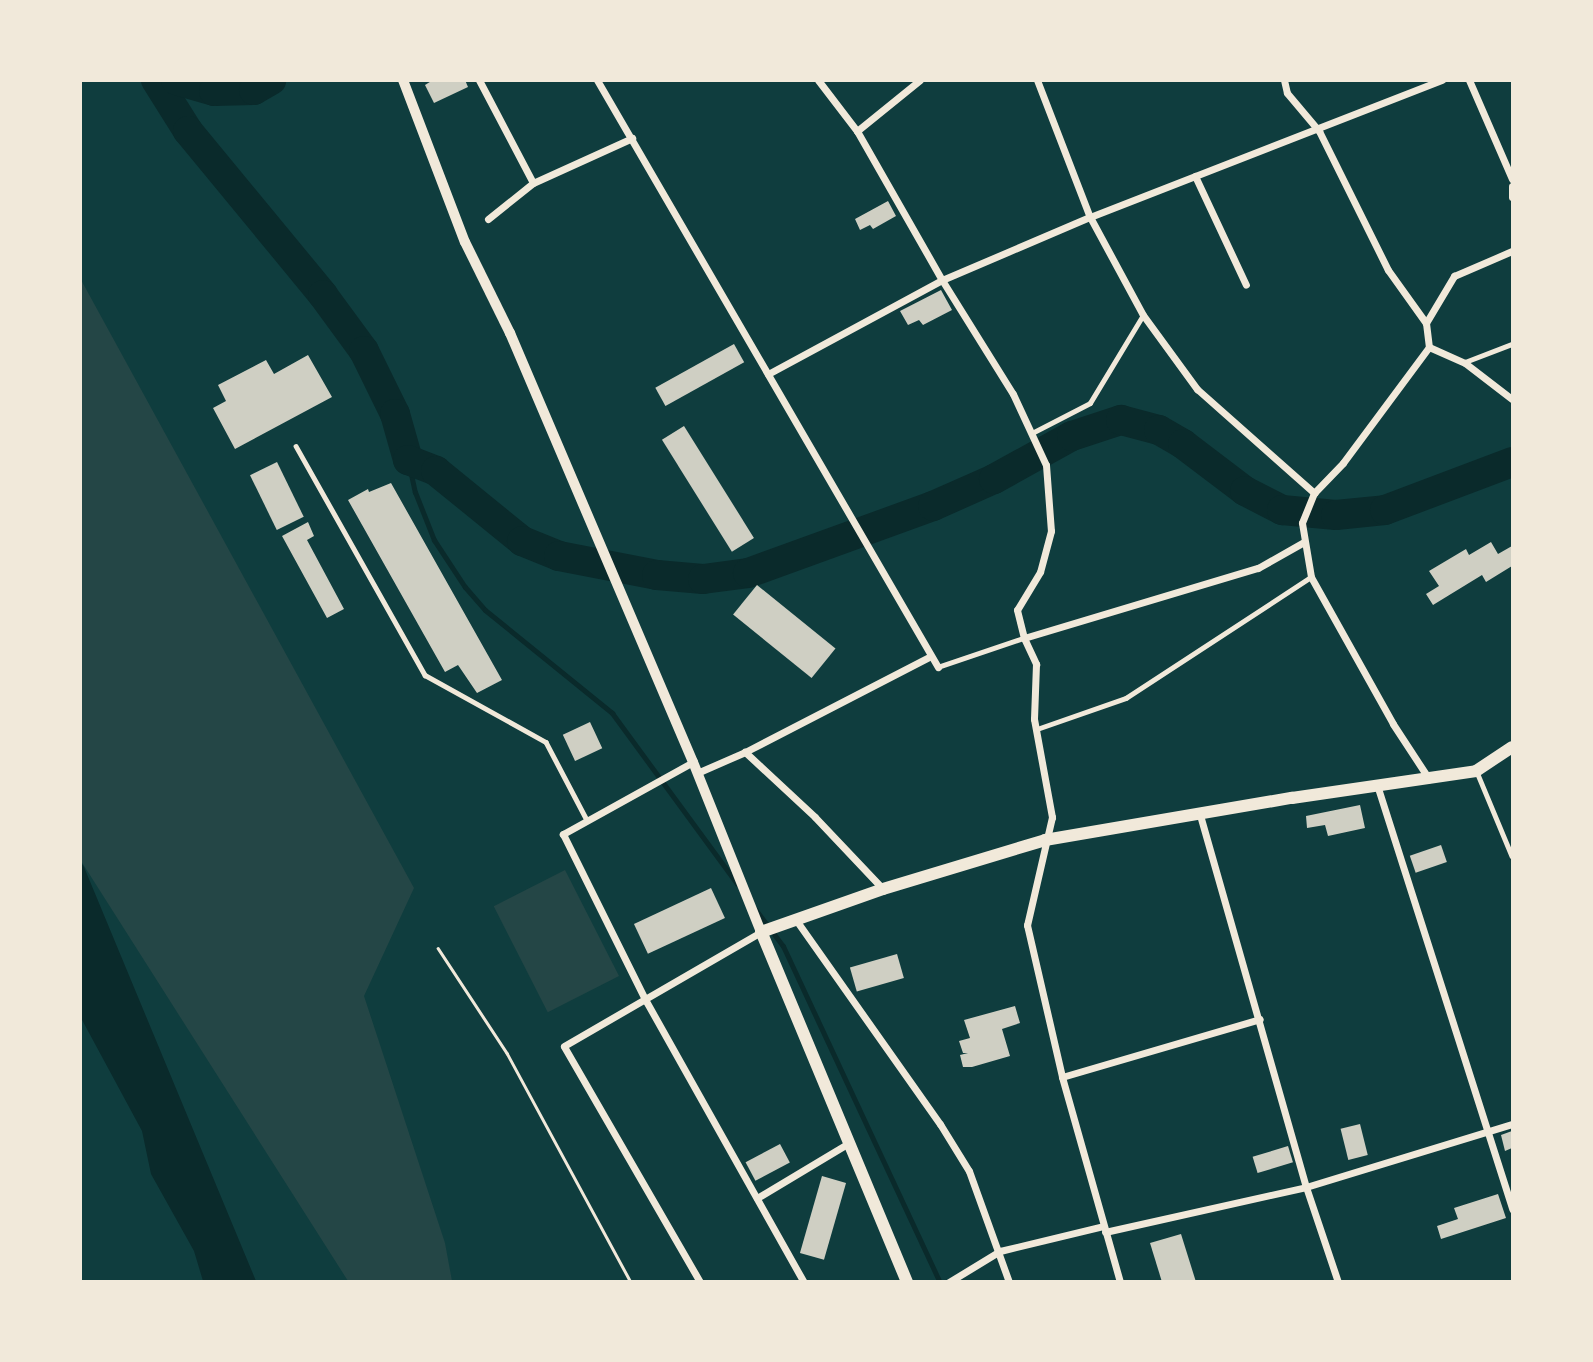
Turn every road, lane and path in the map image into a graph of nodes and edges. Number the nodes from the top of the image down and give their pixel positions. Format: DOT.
graph roads {
  1 [pos="403,80"];
  2 [pos="479,80"];
  3 [pos="597,80"];
  4 [pos="818,80"];
  5 [pos="920,80"];
  6 [pos="1037,80"];
  7 [pos="1284,80"];
  8 [pos="1442,80"];
  9 [pos="1469,80"];
  10 [pos="858,131"];
  11 [pos="1319,131"];
  12 [pos="632,138"];
  13 [pos="1195,176"];
  14 [pos="1513,179"];
  15 [pos="533,183"];
  16 [pos="1513,186"];
  17 [pos="1513,197"];
  18 [pos="1090,217"];
  19 [pos="488,219"];
  20 [pos="1513,251"];
  21 [pos="942,280"];
  22 [pos="1246,285"];
  23 [pos="1143,315"];
  24 [pos="1426,323"];
  25 [pos="1513,344"];
  26 [pos="1429,346"];
  27 [pos="1465,363"];
  28 [pos="768,374"];
  29 [pos="1513,398"];
  30 [pos="1031,433"];
  31 [pos="296,446"];
  32 [pos="1314,493"];
  33 [pos="1304,542"];
  34 [pos="1311,577"];
  35 [pos="1024,638"];
  36 [pos="931,656"];
  37 [pos="938,667"];
  38 [pos="1036,729"];
  39 [pos="1513,747"];
  40 [pos="745,752"];
  41 [pos="695,768"];
  42 [pos="1476,771"];
  43 [pos="1429,780"];
  44 [pos="1378,788"];
  45 [pos="1200,816"];
  46 [pos="587,820"];
  47 [pos="1045,840"];
  48 [pos="1513,856"];
  49 [pos="883,889"];
  50 [pos="796,920"];
  51 [pos="761,932"];
  52 [pos="438,948"];
  53 [pos="646,1001"];
  54 [pos="1260,1019"];
  55 [pos="1062,1077"];
  56 [pos="1513,1124"];
  57 [pos="1486,1133"];
  58 [pos="849,1143"];
  59 [pos="1306,1187"];
  60 [pos="757,1198"];
  61 [pos="1513,1209"];
  62 [pos="1104,1229"];
  63 [pos="1000,1251"];
  64 [pos="631,1282"];
  65 [pos="700,1282"];
  66 [pos="804,1282"];
  67 [pos="906,1282"];
  68 [pos="949,1282"];
  69 [pos="1009,1282"];
  70 [pos="1120,1282"];
  71 [pos="1338,1282"];
  1 -- 41 [label="street"];
  2 -- 15 [label="street"];
  3 -- 12 [label="street"];
  4 -- 10 [label="street"];
  5 -- 10 [label="street"];
  6 -- 18 [label="street"];
  7 -- 11 [label="street"];
  8 -- 11 [label="street"];
  9 -- 14 [label="street"];
  10 -- 21 [label="street"];
  11 -- 13 [label="street"];
  11 -- 24 [label="street"];
  12 -- 15 [label="street"];
  12 -- 28 [label="street"];
  13 -- 18 [label="street"];
  13 -- 22 [label="street"];
  15 -- 19 [label="street"];
  16 -- 17 [label="street"];
  18 -- 21 [label="street"];
  18 -- 23 [label="street"];
  20 -- 24 [label="street"];
  21 -- 28 [label="street"];
  21 -- 30 [label="street"];
  23 -- 30 [label="lane"];
  23 -- 32 [label="street"];
  24 -- 26 [label="street"];
  25 -- 27 [label="lane"];
  26 -- 27 [label="street"];
  26 -- 32 [label="street"];
  27 -- 29 [label="street"];
  28 -- 36 [label="street"];
  30 -- 35 [label="street"];
  31 -- 46 [label="lane"];
  32 -- 33 [label="street"];
  33 -- 34 [label="street"];
  33 -- 35 [label="street"];
  34 -- 38 [label="lane"];
  34 -- 43 [label="street"];
  35 -- 37 [label="lane"];
  35 -- 38 [label="street"];
  36 -- 37 [label="street"];
  36 -- 40 [label="street"];
  38 -- 47 [label="street"];
  39 -- 42 [label="main road"];
  40 -- 41 [label="street"];
  40 -- 49 [label="street"];
  41 -- 46 [label="street"];
  41 -- 51 [label="street"];
  42 -- 43 [label="main road"];
  42 -- 48 [label="lane"];
  43 -- 44 [label="main road"];
  44 -- 45 [label="main road"];
  44 -- 57 [label="street"];
  45 -- 47 [label="main road"];
  45 -- 54 [label="street"];
  46 -- 53 [label="street"];
  47 -- 49 [label="main road"];
  47 -- 55 [label="street"];
  49 -- 50 [label="main road"];
  50 -- 51 [label="main road"];
  50 -- 63 [label="street"];
  51 -- 53 [label="street"];
  51 -- 58 [label="main road"];
  52 -- 64 [label="path"];
  53 -- 60 [label="street"];
  53 -- 65 [label="street"];
  54 -- 55 [label="street"];
  54 -- 59 [label="street"];
  55 -- 62 [label="street"];
  56 -- 57 [label="street"];
  57 -- 59 [label="street"];
  57 -- 61 [label="street"];
  58 -- 60 [label="street"];
  58 -- 67 [label="main road"];
  59 -- 62 [label="street"];
  59 -- 71 [label="street"];
  60 -- 66 [label="street"];
  62 -- 63 [label="street"];
  62 -- 70 [label="street"];
  63 -- 68 [label="street"];
  63 -- 69 [label="street"];
}
